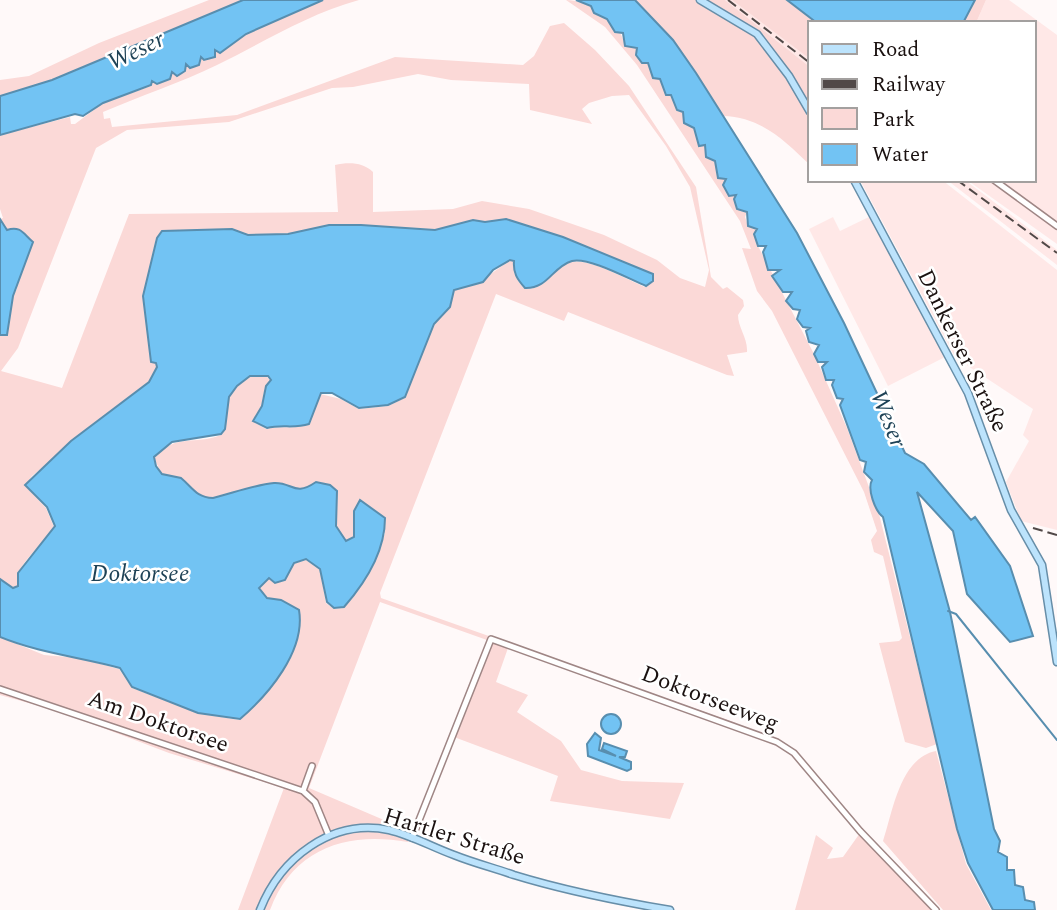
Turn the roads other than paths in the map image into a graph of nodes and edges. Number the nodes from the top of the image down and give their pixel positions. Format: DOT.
graph roads {
  1 [pos="699,0"];
  2 [pos="808,109"];
  3 [pos="856,182"];
  4 [pos="997,182"];
  5 [pos="1057,226"];
  6 [pos="1056,643"];
  7 [pos="1057,662"];
  8 [pos="0,689"];
  9 [pos="312,766"];
  10 [pos="303,791"];
  11 [pos="329,836"];
  12 [pos="412,838"];
  13 [pos="260,910"];
  14 [pos="670,910"];
  15 [pos="936,910"];
  1 -- 2 [label="main road"];
  3 -- 6 [label="main road, Dankerser Straße"];
  4 -- 5 [label="street"];
  6 -- 7 [label="main road, Dankerser Straße"];
  8 -- 10 [label="street, Am Doktorsee"];
  9 -- 10 [label="street"];
  10 -- 11 [label="street"];
  11 -- 12 [label="main road, Hartler Straße"];
  11 -- 13 [label="main road, Hartler Straße"];
  12 -- 14 [label="main road, Hartler Straße"];
  12 -- 15 [label="street, Doktorseeweg"];
}
